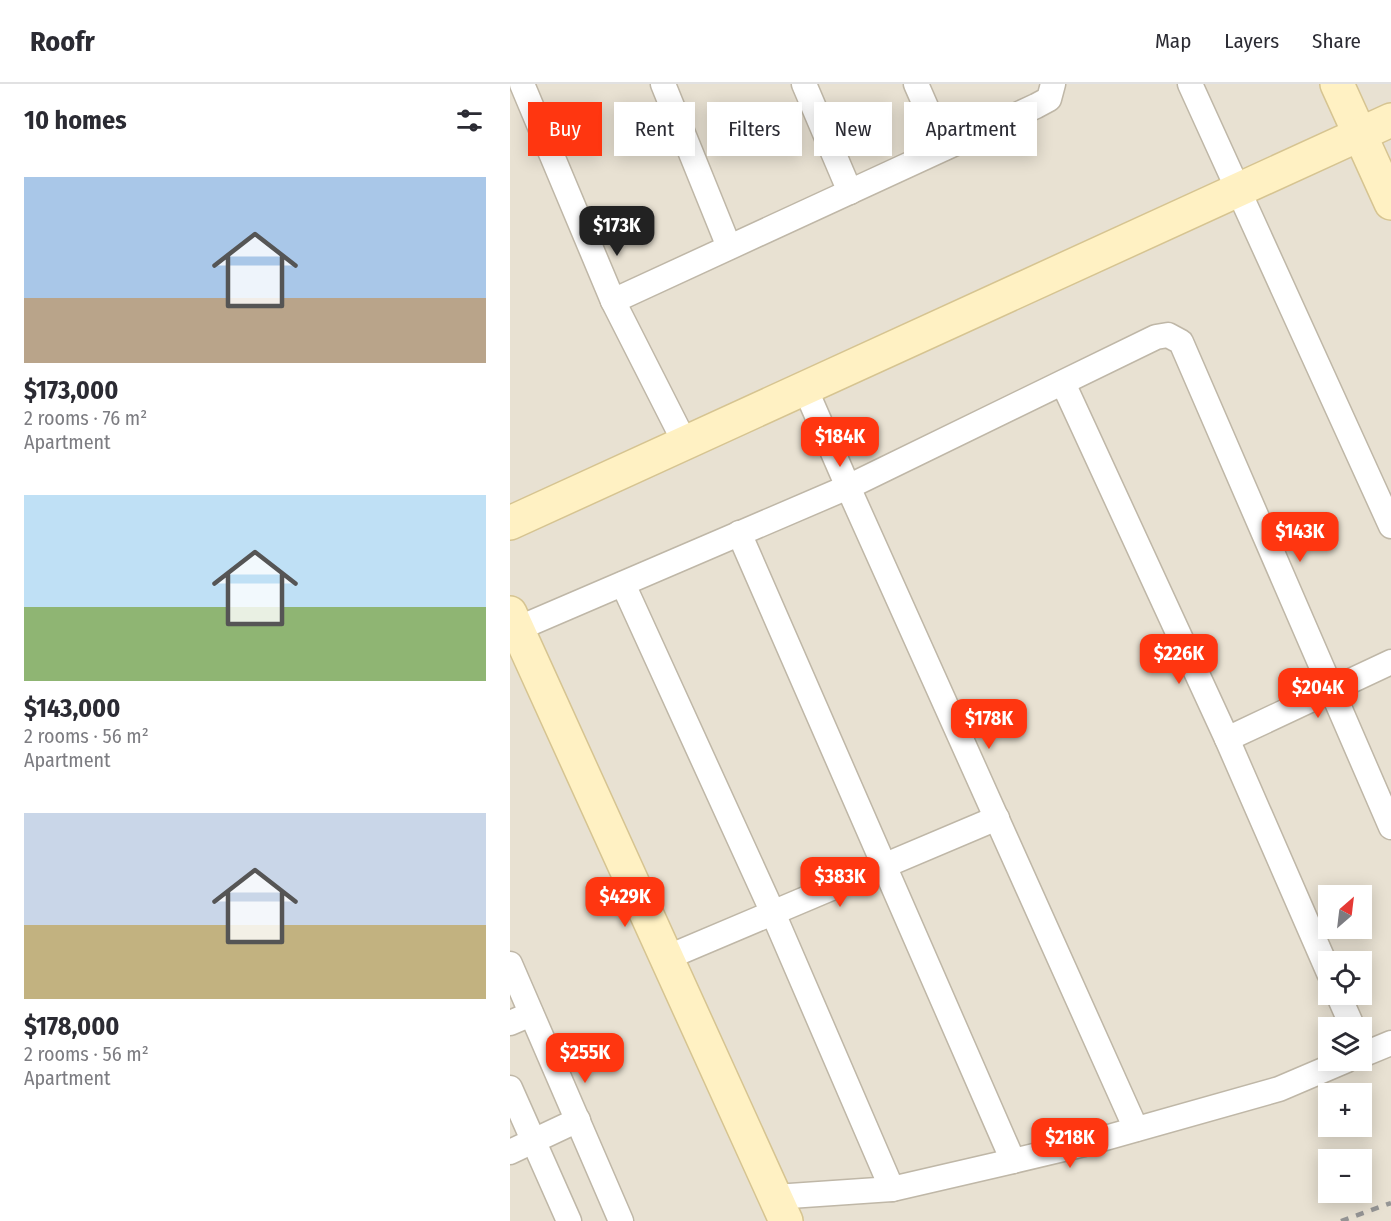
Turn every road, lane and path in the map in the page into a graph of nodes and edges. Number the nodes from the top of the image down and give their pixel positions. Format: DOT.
graph roads {
  1 [pos="522,84"];
  2 [pos="663,84"];
  3 [pos="804,84"];
  4 [pos="916,84"];
  5 [pos="1053,84"];
  6 [pos="1190,84"];
  7 [pos="1337,84"];
  8 [pos="924,102"];
  9 [pos="1037,105"];
  10 [pos="1391,120"];
  11 [pos="1360,135"];
  12 [pos="927,156"];
  13 [pos="1238,190"];
  14 [pos="850,192"];
  15 [pos="1391,203"];
  16 [pos="729,247"];
  17 [pos="613,301"];
  18 [pos="1062,383"];
  19 [pos="806,388"];
  20 [pos="685,443"];
  21 [pos="848,487"];
  22 [pos="510,523"];
  23 [pos="1391,526"];
  24 [pos="739,534"];
  25 [pos="623,584"];
  26 [pos="514,621"];
  27 [pos="1391,662"];
  28 [pos="520,663"];
  29 [pos="1332,689"];
  30 [pos="1227,739"];
  31 [pos="997,818"];
  32 [pos="1391,826"];
  33 [pos="884,866"];
  34 [pos="773,913"];
  35 [pos="1319,951"];
  36 [pos="666,958"];
  37 [pos="510,964"];
  38 [pos="521,1018"];
  39 [pos="1391,1043"];
  40 [pos="1372,1050"];
  41 [pos="1320,1071"];
  42 [pos="510,1088"];
  43 [pos="578,1120"];
  44 [pos="1136,1129"];
  45 [pos="533,1141"];
  46 [pos="510,1152"];
  47 [pos="1013,1161"];
  48 [pos="892,1189"];
  49 [pos="780,1209"];
  50 [pos="569,1221"];
  51 [pos="621,1221"];
  1 -- 17 [label="street"];
  2 -- 16 [label="street"];
  3 -- 14 [label="street"];
  4 -- 8 [label="street"];
  5 -- 9 [label="street"];
  6 -- 13 [label="street"];
  7 -- 11 [label="street"];
  10 -- 11 [label="street"];
  11 -- 13 [label="street"];
  11 -- 15 [label="street"];
  12 -- 14 [label="street"];
  13 -- 19 [label="street"];
  13 -- 23 [label="street"];
  14 -- 16 [label="street"];
  16 -- 17 [label="street"];
  17 -- 20 [label="street"];
  18 -- 21 [label="street"];
  18 -- 29 [label="street"];
  18 -- 30 [label="street"];
  19 -- 20 [label="street"];
  19 -- 21 [label="street"];
  20 -- 22 [label="street"];
  21 -- 24 [label="street"];
  21 -- 31 [label="street"];
  24 -- 25 [label="street"];
  24 -- 33 [label="street"];
  25 -- 26 [label="street"];
  25 -- 34 [label="street"];
  26 -- 28 [label="street"];
  27 -- 29 [label="street"];
  28 -- 36 [label="street"];
  29 -- 30 [label="street"];
  29 -- 32 [label="street"];
  30 -- 35 [label="street"];
  31 -- 33 [label="street"];
  31 -- 44 [label="street"];
  33 -- 34 [label="street"];
  33 -- 47 [label="street"];
  34 -- 36 [label="street"];
  34 -- 48 [label="street"];
  36 -- 49 [label="street"];
  37 -- 38 [label="street"];
  38 -- 43 [label="street"];
  39 -- 40 [label="street"];
  41 -- 44 [label="street"];
  42 -- 45 [label="street"];
  43 -- 45 [label="street"];
  43 -- 51 [label="street"];
  44 -- 47 [label="street"];
  45 -- 46 [label="street"];
  45 -- 50 [label="street"];
  47 -- 48 [label="street"];
  48 -- 49 [label="street"];
}
